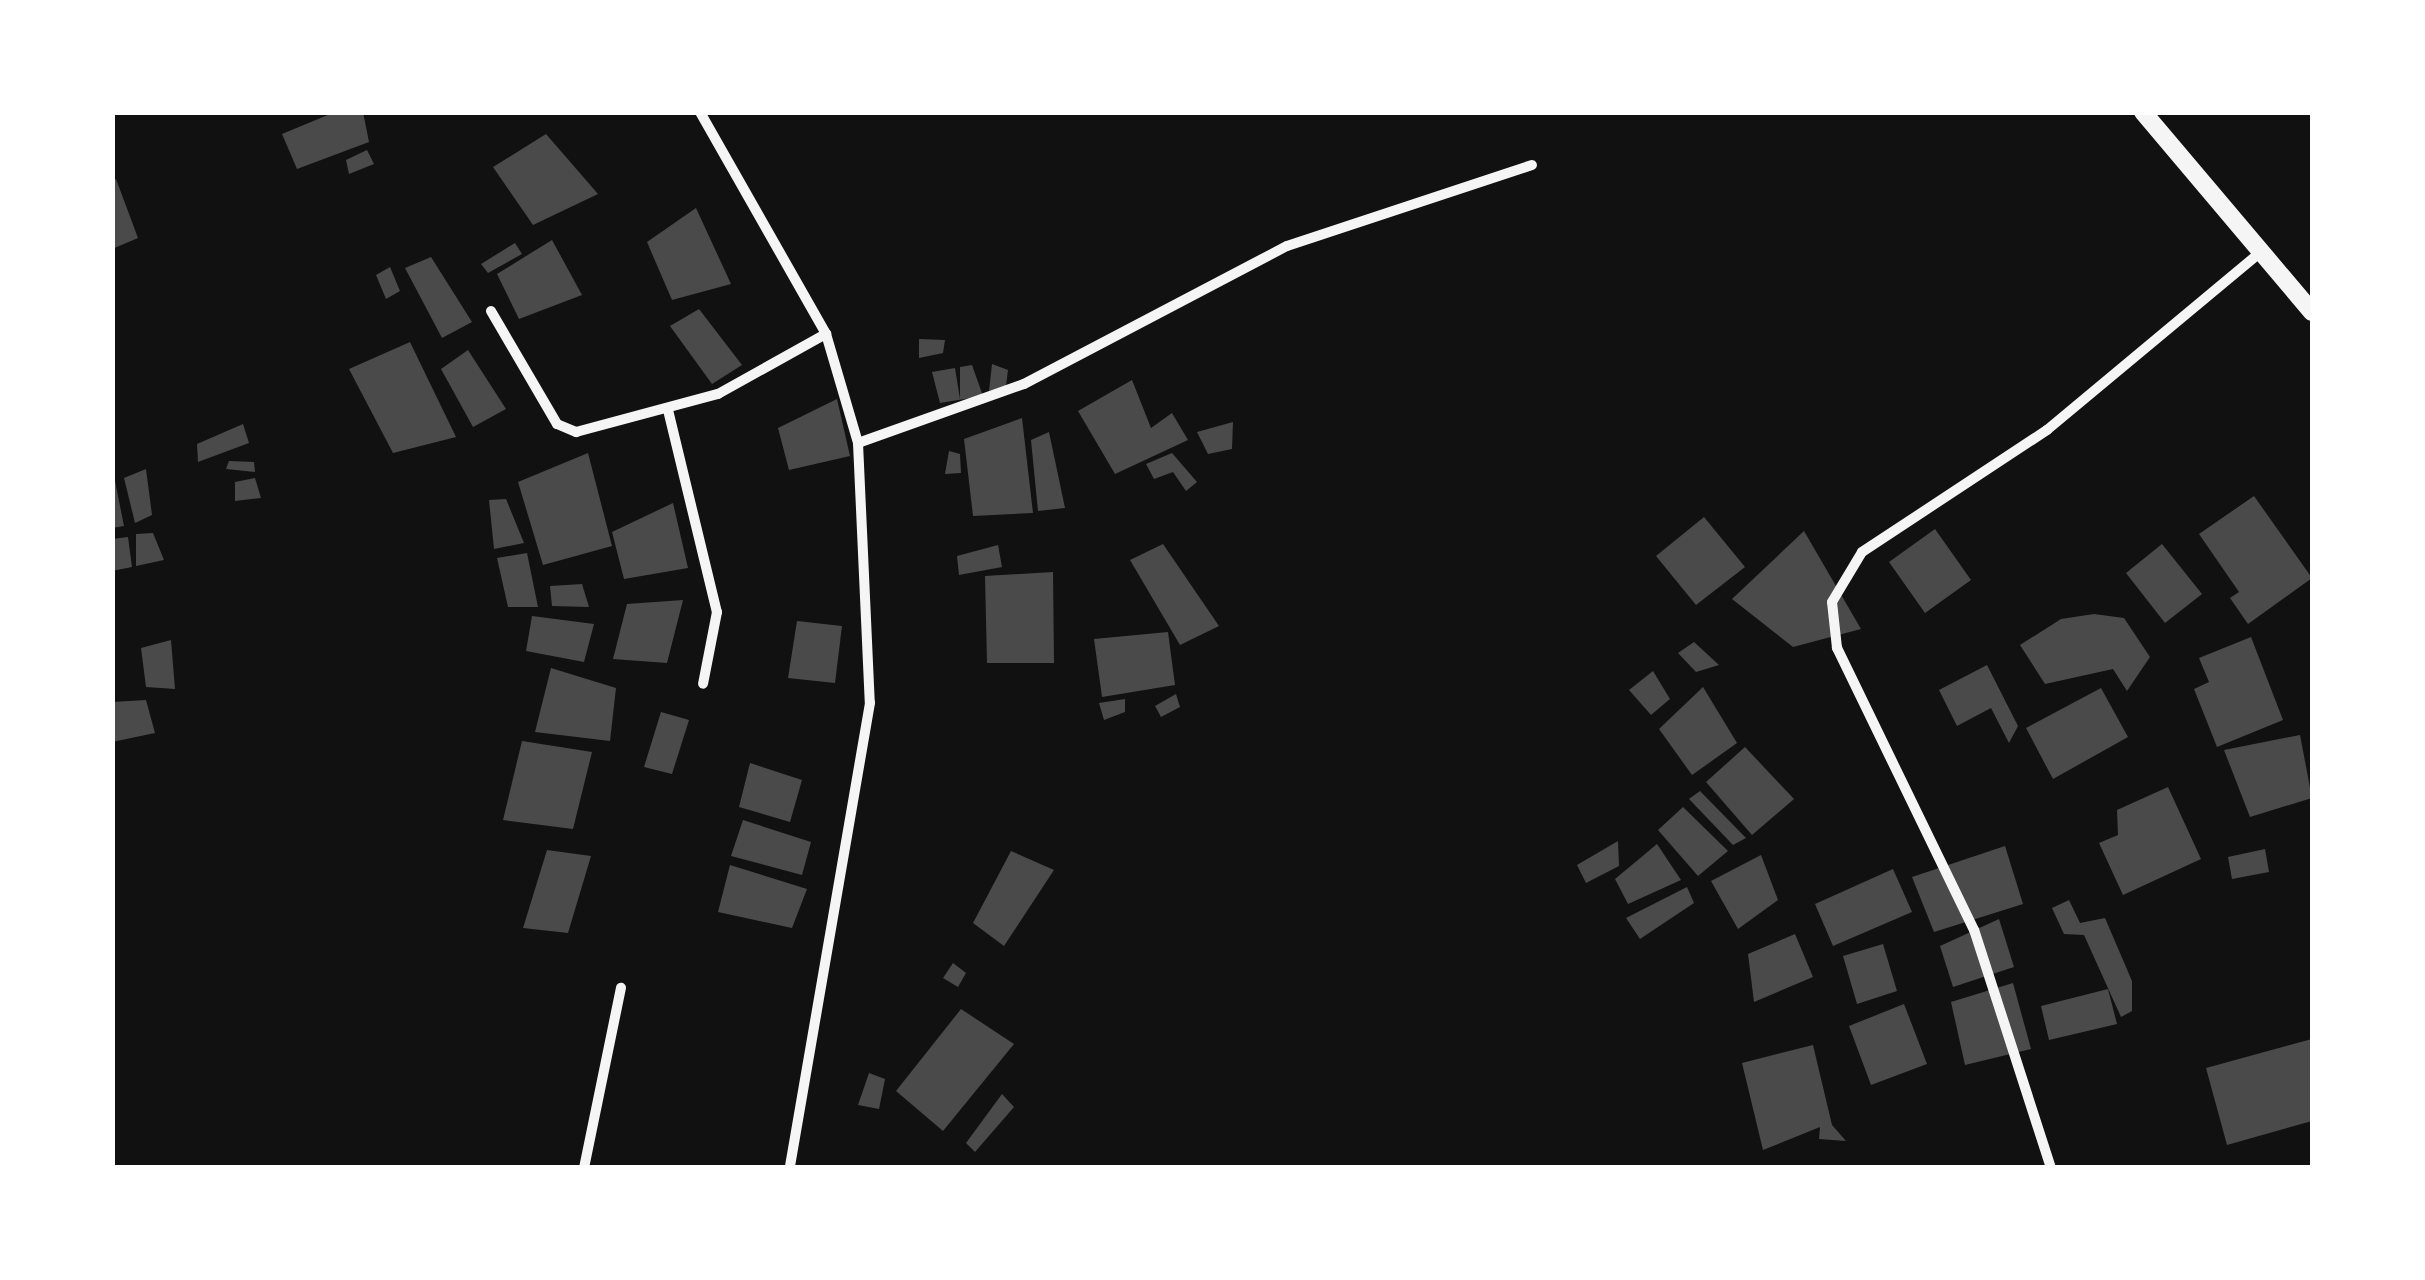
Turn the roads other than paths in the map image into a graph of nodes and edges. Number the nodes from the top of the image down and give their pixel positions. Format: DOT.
graph roads {
  1 [pos="700,112"];
  2 [pos="2142,112"];
  3 [pos="1532,165"];
  4 [pos="2261,252"];
  5 [pos="2310,302"];
  6 [pos="491,311"];
  7 [pos="826,334"];
  8 [pos="668,410"];
  9 [pos="858,443"];
  10 [pos="703,684"];
  11 [pos="621,988"];
  12 [pos="584,1168"];
  13 [pos="790,1168"];
  14 [pos="2052,1168"];
  1 -- 7 [label="street"];
  2 -- 4 [label="street"];
  3 -- 9 [label="street"];
  4 -- 5 [label="street"];
  4 -- 14 [label="street"];
  6 -- 8 [label="street"];
  7 -- 8 [label="street"];
  7 -- 9 [label="street"];
  8 -- 10 [label="street"];
  9 -- 13 [label="street"];
  11 -- 12 [label="street"];
}
